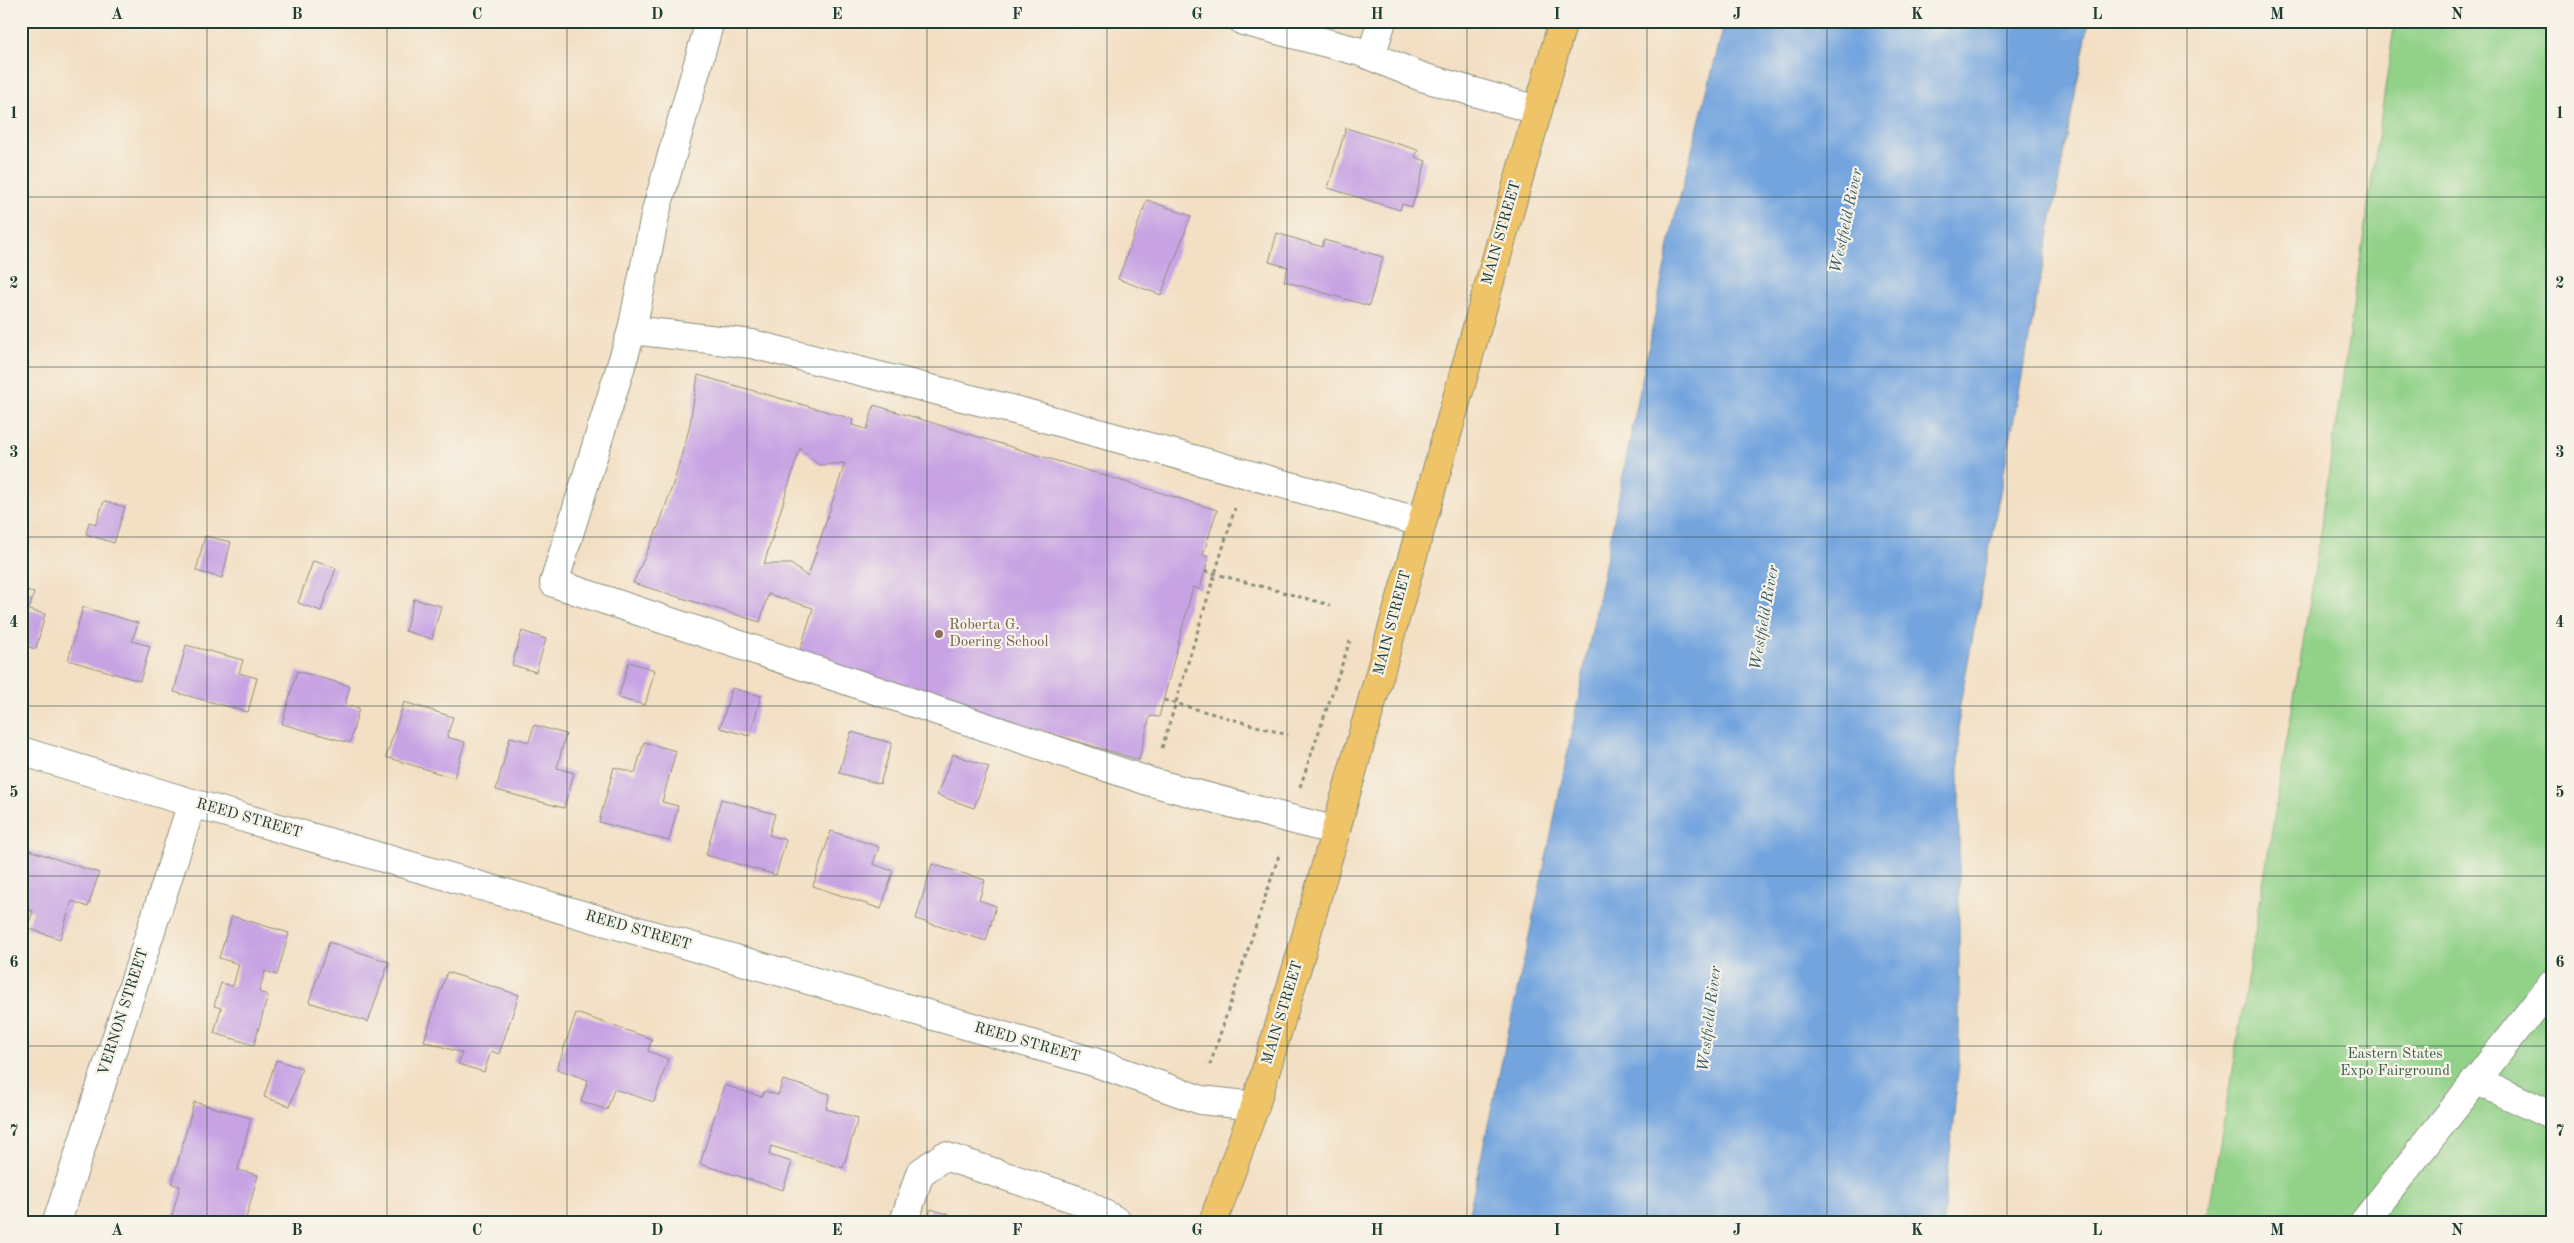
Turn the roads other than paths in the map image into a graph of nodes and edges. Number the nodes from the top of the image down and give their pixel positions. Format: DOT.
graph roads {
  1 [pos="710,21"];
  2 [pos="1243,21"];
  3 [pos="1382,21"];
  4 [pos="1563,21"];
  5 [pos="1371,56"];
  6 [pos="1537,110"];
  7 [pos="632,330"];
  8 [pos="1421,522"];
  9 [pos="21,751"];
  10 [pos="192,803"];
  11 [pos="1336,831"];
  12 [pos="2553,983"];
  13 [pos="2476,1080"];
  14 [pos="1255,1106"];
  15 [pos="2553,1116"];
  16 [pos="57,1222"];
  17 [pos="904,1222"];
  18 [pos="1118,1222"];
  19 [pos="1213,1222"];
  20 [pos="2364,1222"];
  1 -- 7 [label="street"];
  2 -- 5 [label="street"];
  3 -- 5 [label="street"];
  4 -- 6 [label="main road, MAIN STREET"];
  5 -- 6 [label="street"];
  6 -- 8 [label="main road, MAIN STREET"];
  7 -- 8 [label="street"];
  7 -- 11 [label="street"];
  8 -- 11 [label="main road, MAIN STREET"];
  9 -- 10 [label="street, REED STREET"];
  10 -- 14 [label="street, REED STREET"];
  10 -- 16 [label="street, VERNON STREET"];
  11 -- 14 [label="main road, MAIN STREET"];
  12 -- 13 [label="street"];
  13 -- 15 [label="street"];
  13 -- 20 [label="street"];
  14 -- 19 [label="main road, MAIN STREET"];
  17 -- 18 [label="street"];
}
